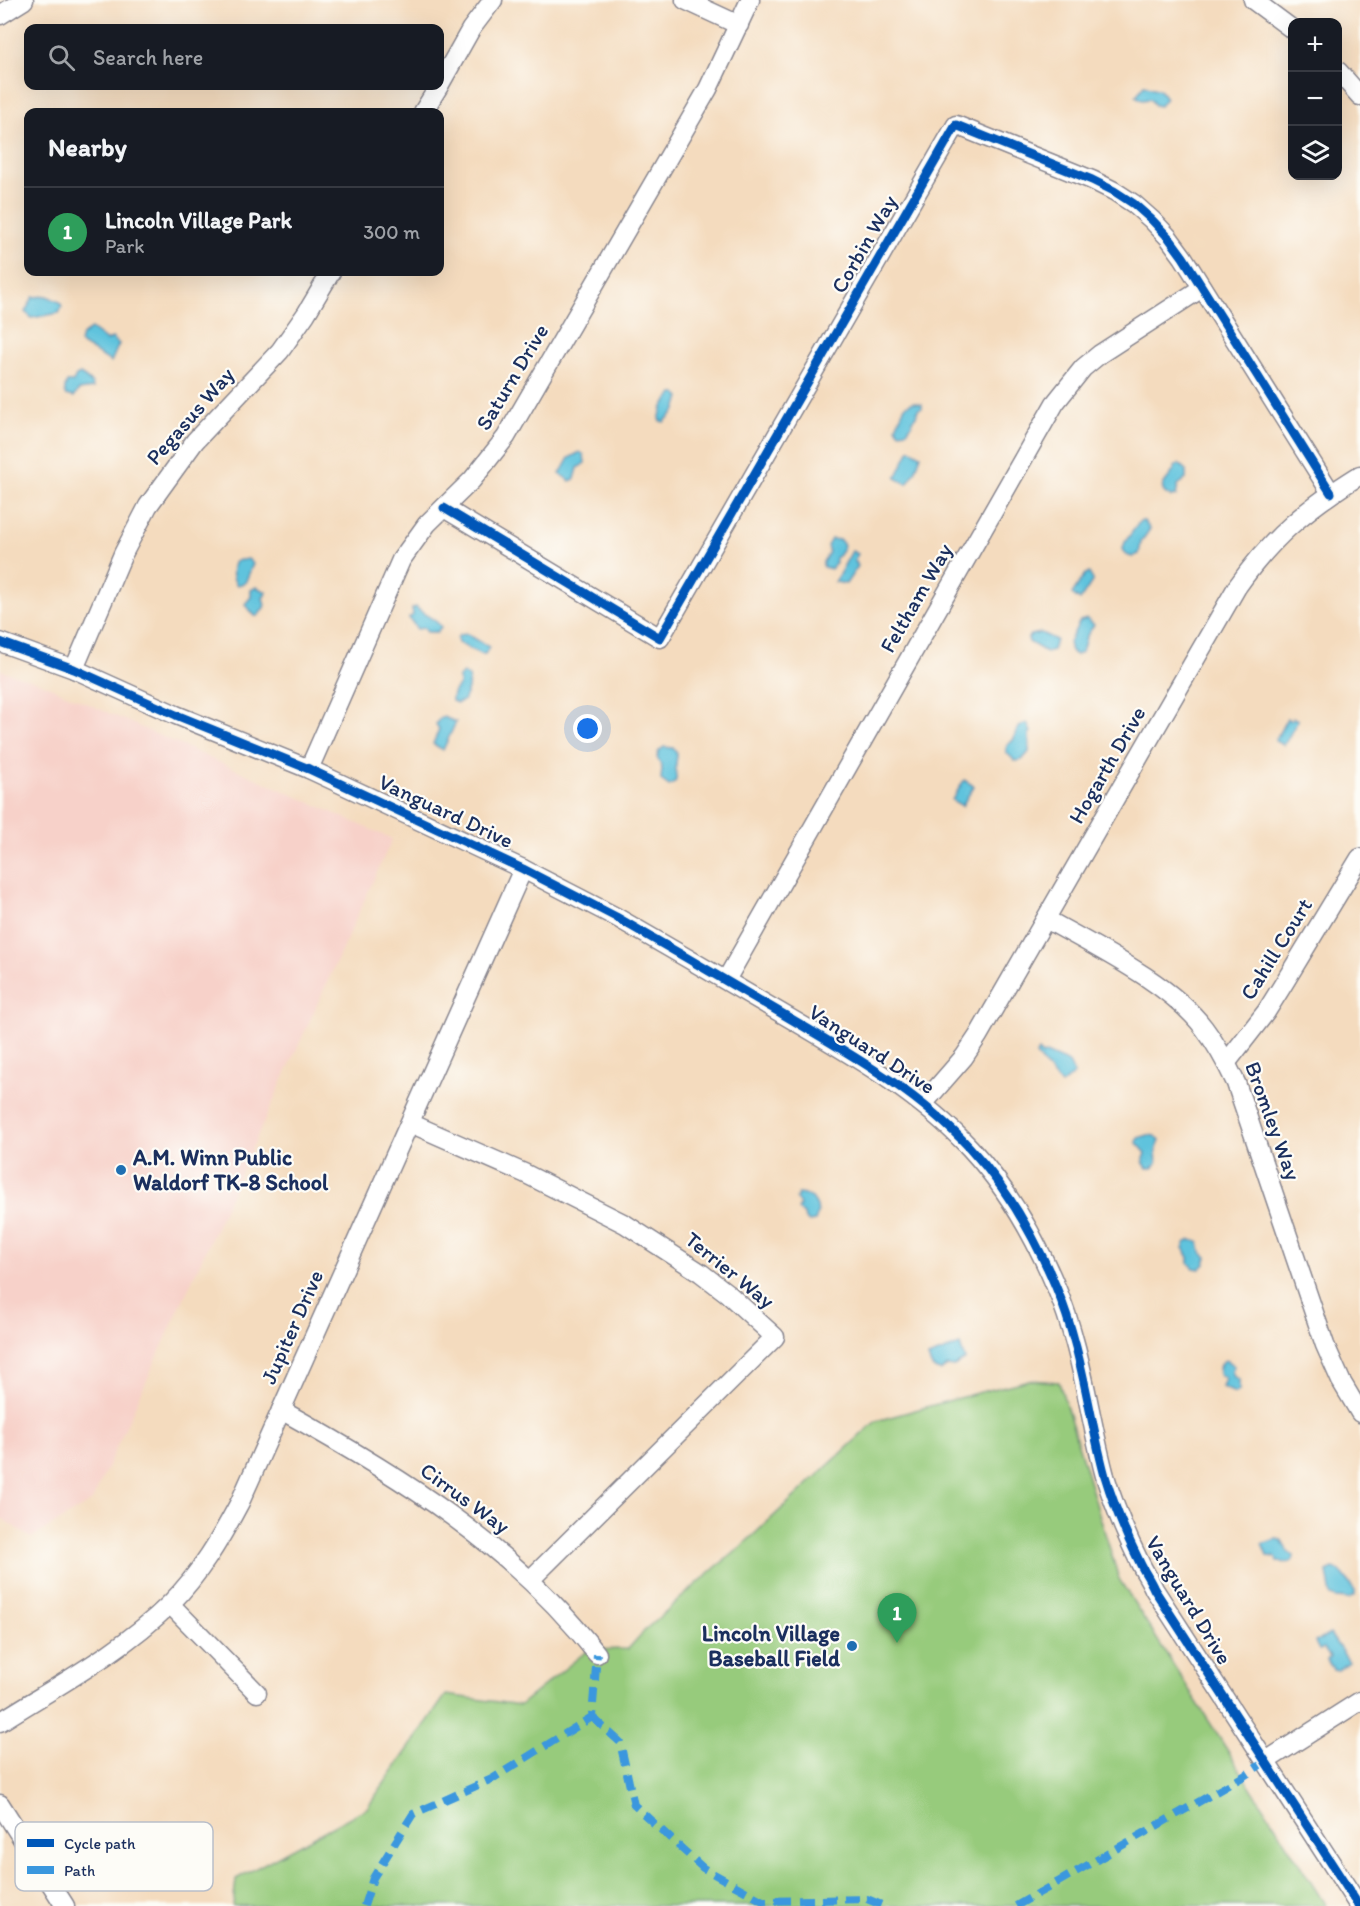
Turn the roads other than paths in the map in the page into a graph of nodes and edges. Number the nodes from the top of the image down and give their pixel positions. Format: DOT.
graph roads {
  1 [pos="24,0"];
  2 [pos="493,0"];
  3 [pos="685,0"];
  4 [pos="750,0"];
  5 [pos="1253,0"];
  6 [pos="0,15"];
  7 [pos="739,25"];
  8 [pos="1288,25"];
  9 [pos="1339,72"];
  10 [pos="444,76"];
  11 [pos="436,90"];
  12 [pos="1360,96"];
  13 [pos="425,108"];
  14 [pos="329,276"];
  15 [pos="1202,288"];
  16 [pos="1360,475"];
  17 [pos="1331,493"];
  18 [pos="444,508"];
  19 [pos="0,642"];
  20 [pos="74,669"];
  21 [pos="309,769"];
  22 [pos="1360,858"];
  23 [pos="523,869"];
  24 [pos="1046,919"];
  25 [pos="726,980"];
  26 [pos="1227,1062"];
  27 [pos="923,1104"];
  28 [pos="410,1123"];
  29 [pos="281,1410"];
  30 [pos="1360,1413"];
  31 [pos="531,1579"];
  32 [pos="170,1604"];
  33 [pos="597,1654"];
  34 [pos="257,1693"];
  35 [pos="1360,1701"];
  36 [pos="0,1722"];
  37 [pos="1266,1761"];
  38 [pos="0,1804"];
  39 [pos="15,1828"];
  40 [pos="55,1891"];
  41 [pos="65,1906"];
  42 [pos="1359,1906"];
  1 -- 6 [label="street"];
  2 -- 10 [label="street"];
  3 -- 7 [label="street"];
  4 -- 7 [label="street, Saturn Drive"];
  5 -- 8 [label="street"];
  7 -- 18 [label="street, Saturn Drive"];
  9 -- 12 [label="street"];
  11 -- 13 [label="street"];
  14 -- 20 [label="street, Pegasus Way"];
  15 -- 17 [label="street, Corbin Way"];
  15 -- 18 [label="street, Corbin Way"];
  15 -- 25 [label="street, Feltham Way"];
  16 -- 17 [label="street, Hogarth Drive"];
  17 -- 24 [label="street, Hogarth Drive"];
  18 -- 21 [label="street, Saturn Drive"];
  19 -- 20 [label="street, Vanguard Drive"];
  20 -- 21 [label="street, Vanguard Drive"];
  21 -- 23 [label="street, Vanguard Drive"];
  22 -- 26 [label="street, Cahill Court"];
  23 -- 25 [label="street, Vanguard Drive"];
  23 -- 28 [label="street, Jupiter Drive"];
  24 -- 26 [label="street, Bromley Way"];
  24 -- 27 [label="street, Hogarth Drive"];
  25 -- 27 [label="street, Vanguard Drive"];
  26 -- 30 [label="street, Bromley Way"];
  27 -- 37 [label="street, Vanguard Drive"];
  28 -- 29 [label="street, Jupiter Drive"];
  28 -- 31 [label="street, Terrier Way"];
  29 -- 31 [label="street, Cirrus Way"];
  29 -- 32 [label="street, Jupiter Drive"];
  31 -- 33 [label="street, Cirrus Way"];
  32 -- 34 [label="street"];
  32 -- 36 [label="street, Jupiter Drive"];
  35 -- 37 [label="street"];
  37 -- 42 [label="street, Vanguard Drive"];
  38 -- 39 [label="street"];
  40 -- 41 [label="street"];
}
